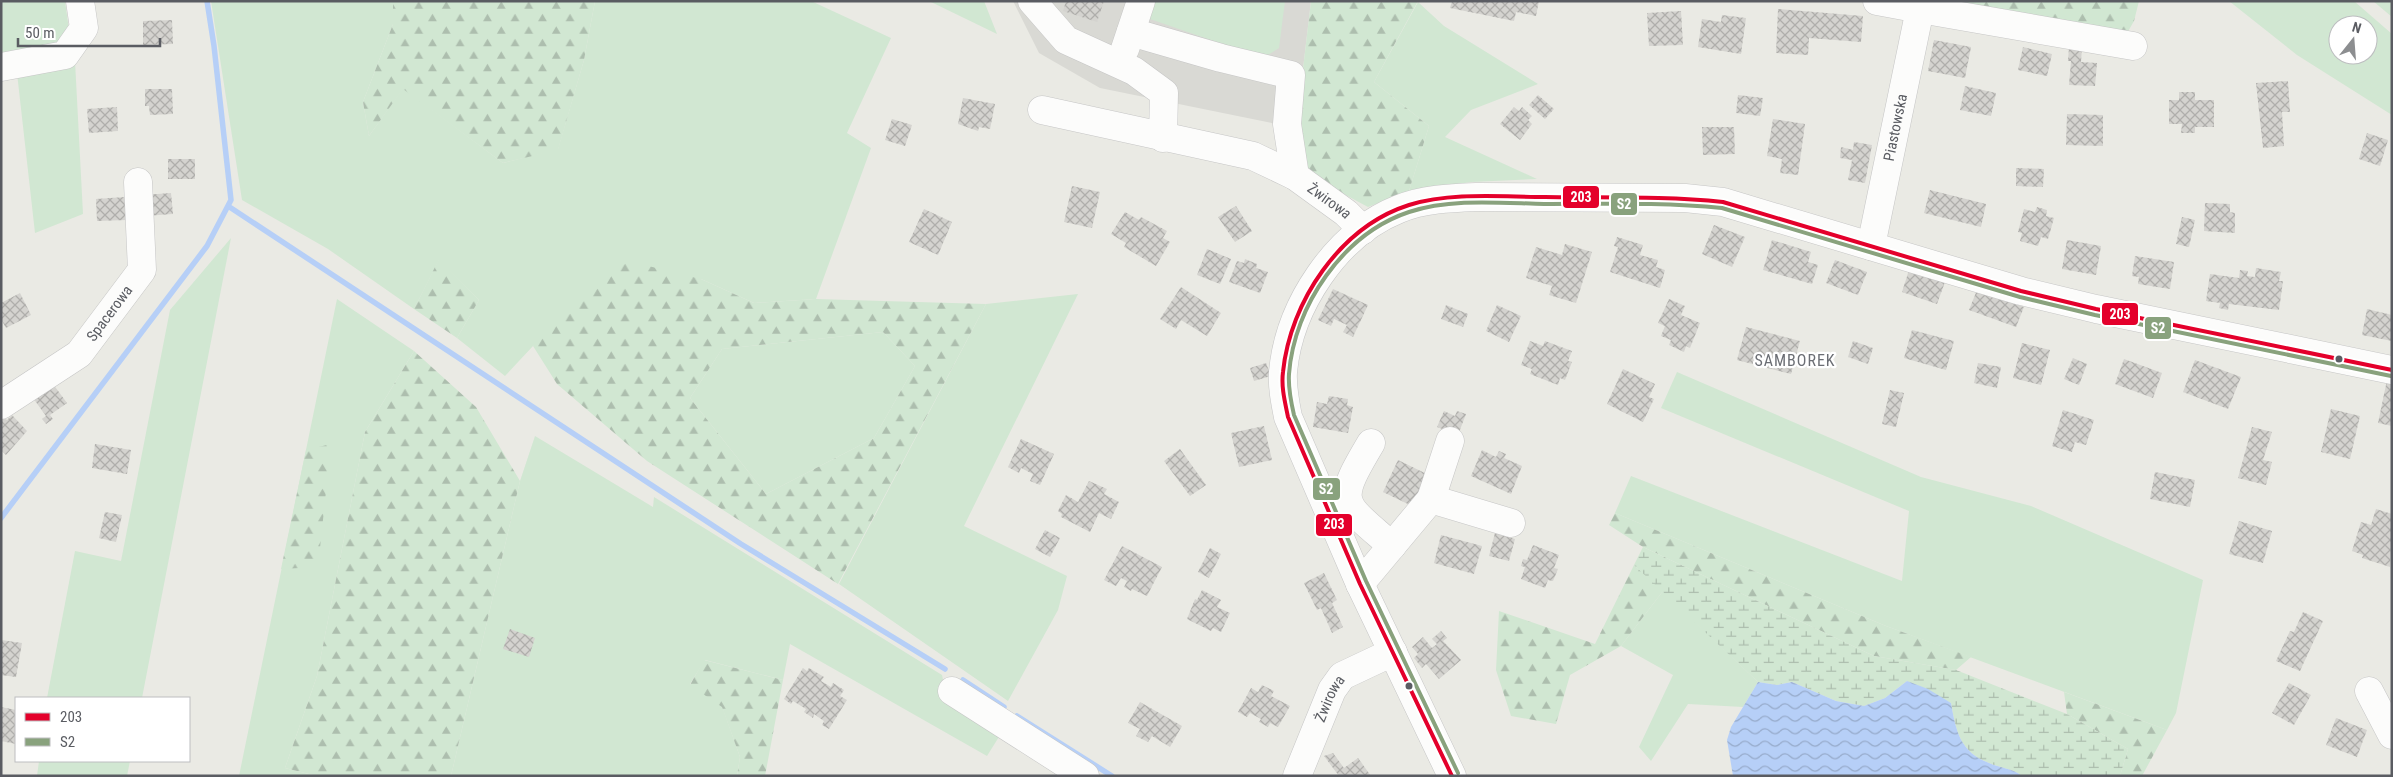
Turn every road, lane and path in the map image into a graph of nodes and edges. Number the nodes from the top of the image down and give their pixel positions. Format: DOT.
graph roads {
  1 [pos="80,1"];
  2 [pos="1032,1"];
  3 [pos="1141,1"];
  4 [pos="1877,1"];
  5 [pos="1920,9"];
  6 [pos="1131,32"];
  7 [pos="2133,46"];
  8 [pos="1120,65"];
  9 [pos="1,67"];
  10 [pos="1042,110"];
  11 [pos="1163,138"];
  12 [pos="1295,176"];
  13 [pos="138,182"];
  14 [pos="1363,230"];
  15 [pos="1871,246"];
  16 [pos="2392,370"];
  17 [pos="1,405"];
  18 [pos="1450,441"];
  19 [pos="1371,443"];
  20 [pos="1431,499"];
  21 [pos="1511,522"];
  22 [pos="1392,546"];
  23 [pos="1360,584"];
  24 [pos="1393,652"];
  25 [pos="952,691"];
  26 [pos="2370,691"];
  27 [pos="2392,734"];
  28 [pos="1085,776"];
  29 [pos="1297,776"];
  30 [pos="1452,776"];
  1 -- 9 [label="street"];
  2 -- 8 [label="street"];
  3 -- 6 [label="street"];
  4 -- 5 [label="street"];
  5 -- 7 [label="street"];
  5 -- 15 [label="street, Piastowska"];
  6 -- 8 [label="street"];
  6 -- 12 [label="street"];
  8 -- 11 [label="street"];
  10 -- 11 [label="street, Żwirowa"];
  11 -- 12 [label="street, Żwirowa"];
  12 -- 14 [label="street, Żwirowa"];
  13 -- 17 [label="street, Spacerowa"];
  14 -- 15 [label="street"];
  14 -- 23 [label="street, Żwirowa"];
  15 -- 16 [label="street"];
  18 -- 20 [label="street"];
  19 -- 22 [label="street"];
  20 -- 21 [label="street"];
  20 -- 22 [label="street"];
  22 -- 23 [label="street"];
  23 -- 24 [label="street, Żwirowa"];
  24 -- 29 [label="street, Żwirowa"];
  24 -- 30 [label="street, Żwirowa"];
  25 -- 28 [label="street"];
  26 -- 27 [label="street"];
}
